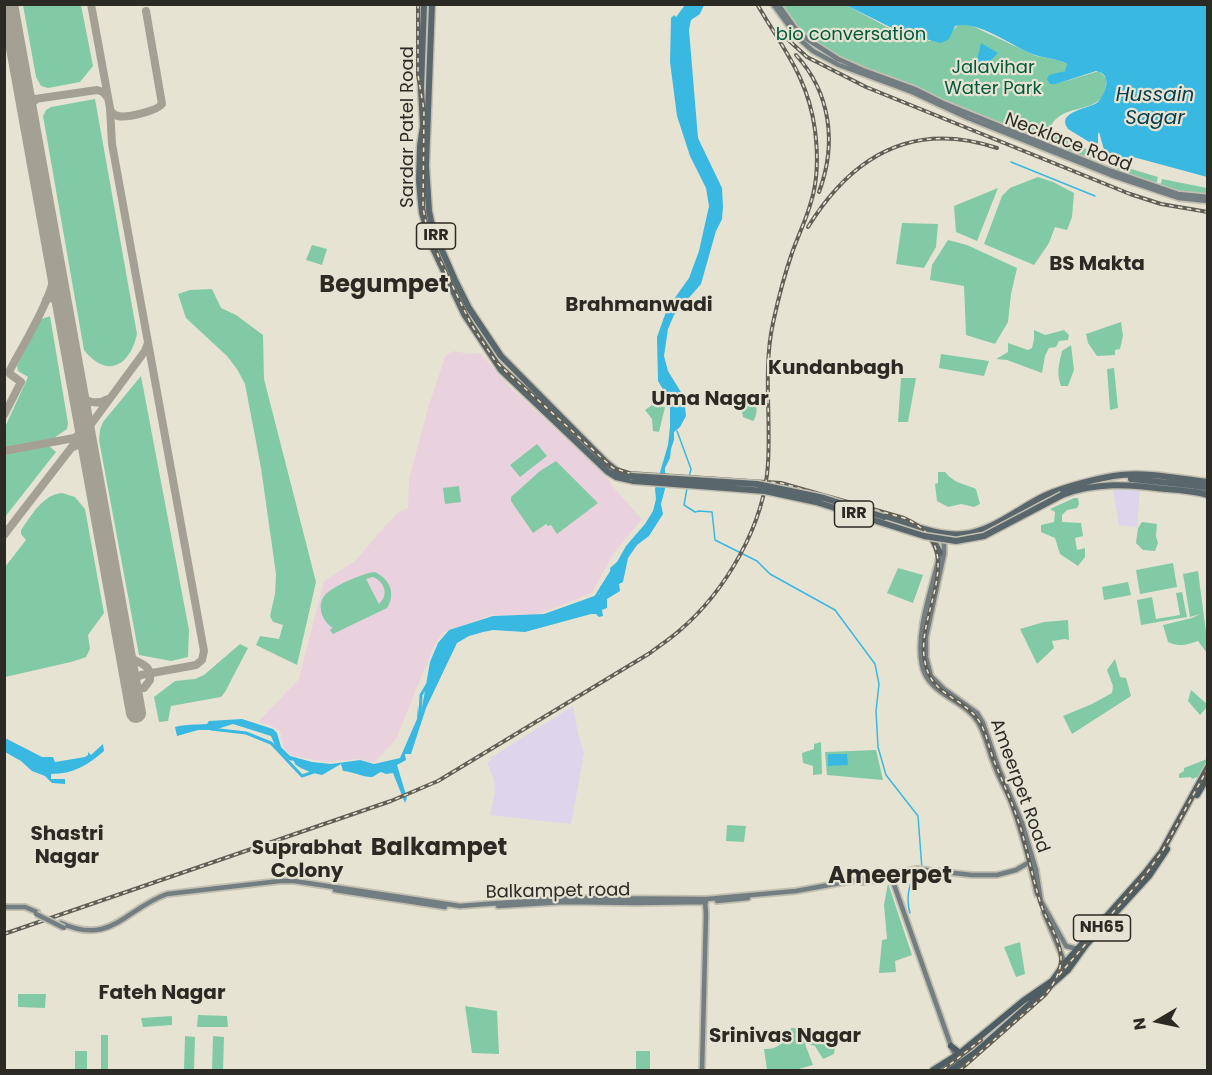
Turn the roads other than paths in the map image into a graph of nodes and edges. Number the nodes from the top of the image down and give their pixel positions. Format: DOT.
graph roads {
  1 [pos="428,4"];
  2 [pos="776,6"];
  3 [pos="427,86"];
  4 [pos="423,107"];
  5 [pos="1208,199"];
  6 [pos="610,469"];
  7 [pos="633,479"];
  8 [pos="1106,479"];
  9 [pos="1208,485"];
  10 [pos="1208,493"];
  11 [pos="780,494"];
  12 [pos="982,529"];
  13 [pos="945,534"];
  14 [pos="986,538"];
  15 [pos="940,553"];
  16 [pos="1208,767"];
  17 [pos="1208,777"];
  18 [pos="1166,846"];
  19 [pos="1031,861"];
  20 [pos="892,875"];
  21 [pos="706,900"];
  22 [pos="4,908"];
  23 [pos="706,942"];
  24 [pos="1077,949"];
  25 [pos="1065,963"];
  26 [pos="974,1041"];
  27 [pos="951,1046"];
  28 [pos="980,1048"];
  29 [pos="958,1054"];
  30 [pos="959,1068"];
  31 [pos="703,1071"];
  32 [pos="933,1071"];
  33 [pos="951,1071"];
  1 -- 3 [label="main road, IRR"];
  1 -- 4 [label="main road, Sardar Patel Road / IRR"];
  2 -- 5 [label="main road, Necklace Road"];
  3 -- 4 [label="main road, IRR"];
  3 -- 6 [label="main road, Sardar Patel Road / IRR"];
  4 -- 6 [label="main road, Sardar Patel Road / IRR"];
  6 -- 7 [label="main road, IRR"];
  7 -- 11 [label="main road, IRR, bridge"];
  7 -- 13 [label="main road, IRR, bridge"];
  8 -- 9 [label="main road, IRR"];
  8 -- 9 [label="main road, IRR"];
  8 -- 12 [label="main road, IRR"];
  10 -- 11 [label="main road, IRR, bridge"];
  11 -- 15 [label="main road, IRR, bridge"];
  12 -- 13 [label="main road, IRR"];
  12 -- 14 [label="main road"];
  13 -- 19 [label="main road, Ameerpet Road"];
  15 -- 19 [label="main road, Ameerpet Road"];
  16 -- 18 [label="highway, NH65"];
  17 -- 18 [label="highway, NH65"];
  18 -- 24 [label="highway, NH65"];
  18 -- 28 [label="highway, NH65"];
  19 -- 20 [label="main road, Balkampet road"];
  19 -- 24 [label="main road, Ameerpet Road"];
  19 -- 25 [label="main road, Ameerpet Road"];
  20 -- 21 [label="main road, Balkampet road"];
  20 -- 27 [label="main road"];
  21 -- 22 [label="main road, Balkampet road, bridge"];
  21 -- 23 [label="main road"];
  23 -- 31 [label="main road"];
  23 -- 31 [label="main road"];
  24 -- 25 [label="highway, NH65"];
  25 -- 26 [label="highway, NH65"];
  26 -- 28 [label="highway"];
  26 -- 29 [label="highway, NH65"];
  27 -- 29 [label="highway"];
  28 -- 30 [label="highway, NH65"];
  29 -- 30 [label="main road"];
  29 -- 32 [label="highway, NH65"];
  30 -- 33 [label="highway, NH65"];
}
